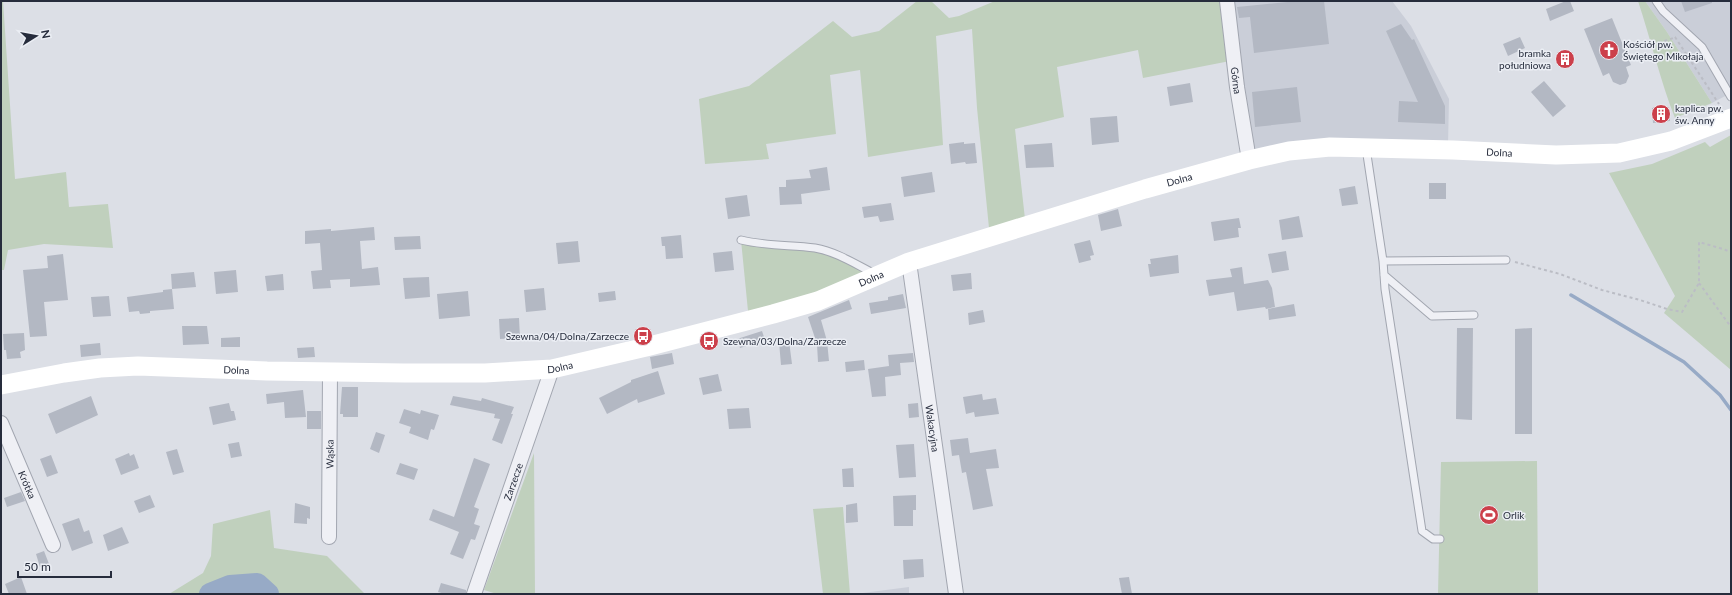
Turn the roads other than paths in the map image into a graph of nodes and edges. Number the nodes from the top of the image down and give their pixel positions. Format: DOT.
graph roads {
  1 [pos="1227,1"];
  2 [pos="1656,1"];
  3 [pos="1731,97"];
  4 [pos="1725,111"];
  5 [pos="1366,148"];
  6 [pos="1249,160"];
  7 [pos="741,240"];
  8 [pos="1506,260"];
  9 [pos="1383,261"];
  10 [pos="909,262"];
  11 [pos="877,275"];
  12 [pos="1384,275"];
  13 [pos="1474,315"];
  14 [pos="552,369"];
  15 [pos="330,371"];
  16 [pos="1,385"];
  17 [pos="1,423"];
  18 [pos="329,538"];
  19 [pos="1440,539"];
  20 [pos="53,545"];
  21 [pos="474,594"];
  22 [pos="956,594"];
  1 -- 6 [label="street, Górna"];
  2 -- 3 [label="lane"];
  4 -- 5 [label="street, Dolna"];
  5 -- 6 [label="street, Dolna"];
  5 -- 9 [label="lane"];
  6 -- 10 [label="street, Dolna"];
  7 -- 11 [label="lane"];
  8 -- 9 [label="lane"];
  9 -- 12 [label="lane"];
  10 -- 11 [label="street, Dolna"];
  10 -- 22 [label="street, Wakacyjna"];
  11 -- 14 [label="street, Dolna"];
  12 -- 13 [label="lane"];
  12 -- 19 [label="lane"];
  14 -- 15 [label="street, Dolna"];
  14 -- 21 [label="street, Zarzecze"];
  15 -- 16 [label="street, Dolna"];
  15 -- 18 [label="street, Wąska"];
  17 -- 20 [label="street, Krótka"];
}
